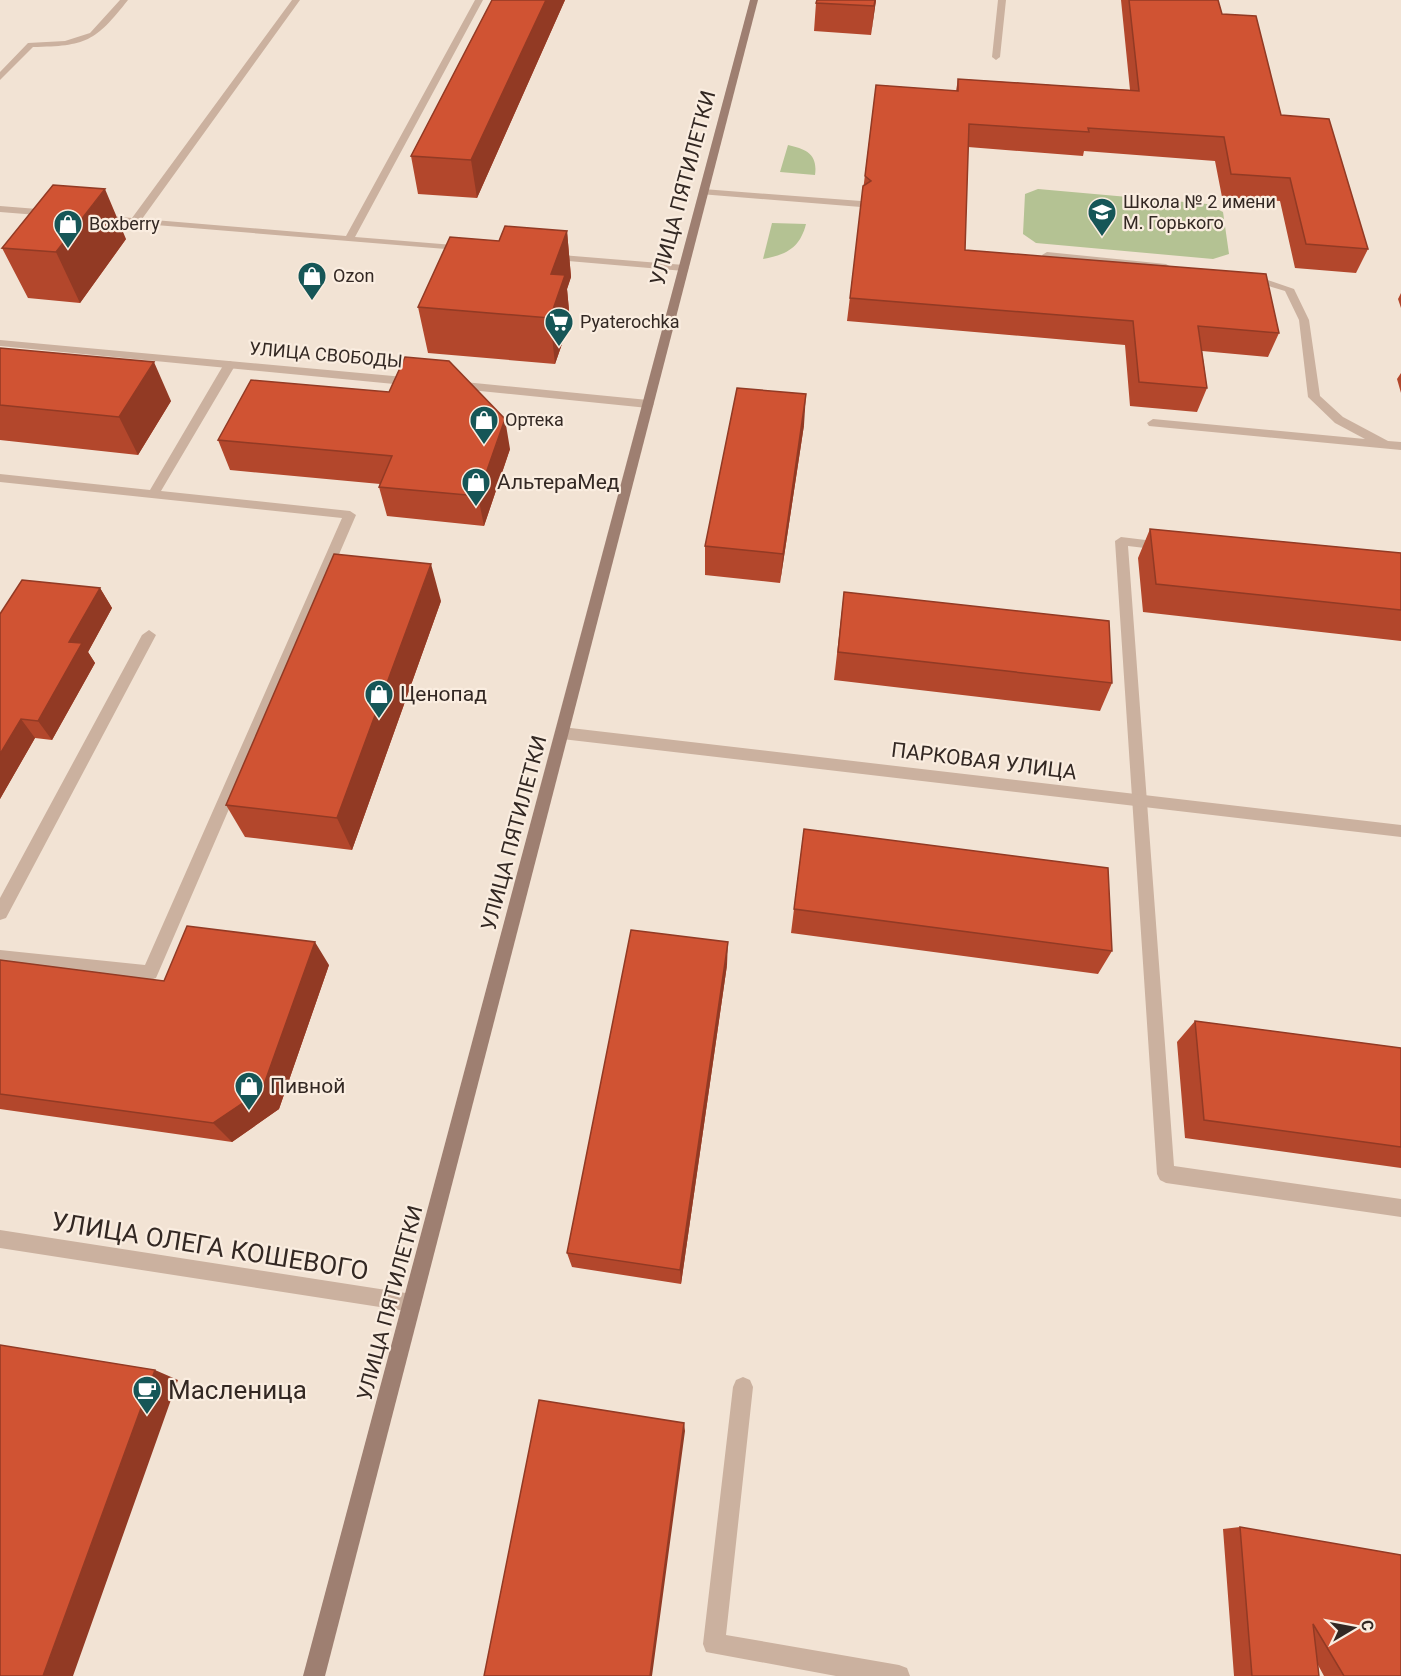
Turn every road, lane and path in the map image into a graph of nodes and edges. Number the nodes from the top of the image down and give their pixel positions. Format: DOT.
graph roads {
  1 [pos="124,0"];
  2 [pos="296,0"];
  3 [pos="479,0"];
  4 [pos="754,0"];
  5 [pos="1002,0"];
  6 [pos="996,57"];
  7 [pos="0,77"];
  8 [pos="703,192"];
  9 [pos="861,204"];
  10 [pos="0,209"];
  11 [pos="56,214"];
  12 [pos="90,217"];
  13 [pos="135,221"];
  14 [pos="349,239"];
  15 [pos="478,250"];
  16 [pos="1047,255"];
  17 [pos="537,256"];
  18 [pos="684,268"];
  19 [pos="1178,268"];
  20 [pos="1238,273"];
  21 [pos="0,343"];
  22 [pos="230,364"];
  23 [pos="648,404"];
  24 [pos="1153,423"];
  25 [pos="1386,445"];
  26 [pos="1401,448"];
  27 [pos="0,478"];
  28 [pos="153,495"];
  29 [pos="1179,547"];
  30 [pos="149,635"];
  31 [pos="562,733"];
  32 [pos="1140,801"];
  33 [pos="1401,831"];
  34 [pos="0,914"];
  35 [pos="0,957"];
  36 [pos="1401,1208"];
  37 [pos="0,1239"];
  38 [pos="412,1304"];
  39 [pos="743,1386"];
  40 [pos="314,1676"];
  41 [pos="899,1676"];
  1 -- 7 [label="street"];
  2 -- 13 [label="street"];
  3 -- 14 [label="street"];
  4 -- 8 [label="main road, УЛИЦА ПЯТИЛЕТКИ"];
  5 -- 6 [label="street"];
  8 -- 9 [label="street"];
  8 -- 18 [label="main road, УЛИЦА ПЯТИЛЕТКИ"];
  10 -- 11 [label="street"];
  12 -- 13 [label="street"];
  13 -- 14 [label="street"];
  14 -- 15 [label="street"];
  16 -- 19 [label="street"];
  17 -- 18 [label="street"];
  18 -- 23 [label="main road, УЛИЦА ПЯТИЛЕТКИ"];
  20 -- 25 [label="street"];
  21 -- 22 [label="street, УЛИЦА СВОБОДЫ"];
  22 -- 23 [label="street, УЛИЦА СВОБОДЫ"];
  22 -- 28 [label="street"];
  23 -- 31 [label="main road, УЛИЦА ПЯТИЛЕТКИ"];
  24 -- 25 [label="street"];
  25 -- 26 [label="street"];
  27 -- 28 [label="street"];
  28 -- 35 [label="street"];
  29 -- 32 [label="street"];
  30 -- 34 [label="street"];
  31 -- 32 [label="street, ПАРКОВАЯ УЛИЦА"];
  31 -- 38 [label="main road, УЛИЦА ПЯТИЛЕТКИ"];
  32 -- 33 [label="street, ПАРКОВАЯ УЛИЦА"];
  32 -- 36 [label="street"];
  37 -- 38 [label="street, УЛИЦА ОЛЕГА КОШЕВОГО"];
  38 -- 40 [label="main road, УЛИЦА ПЯТИЛЕТКИ"];
  39 -- 41 [label="street"];
}
